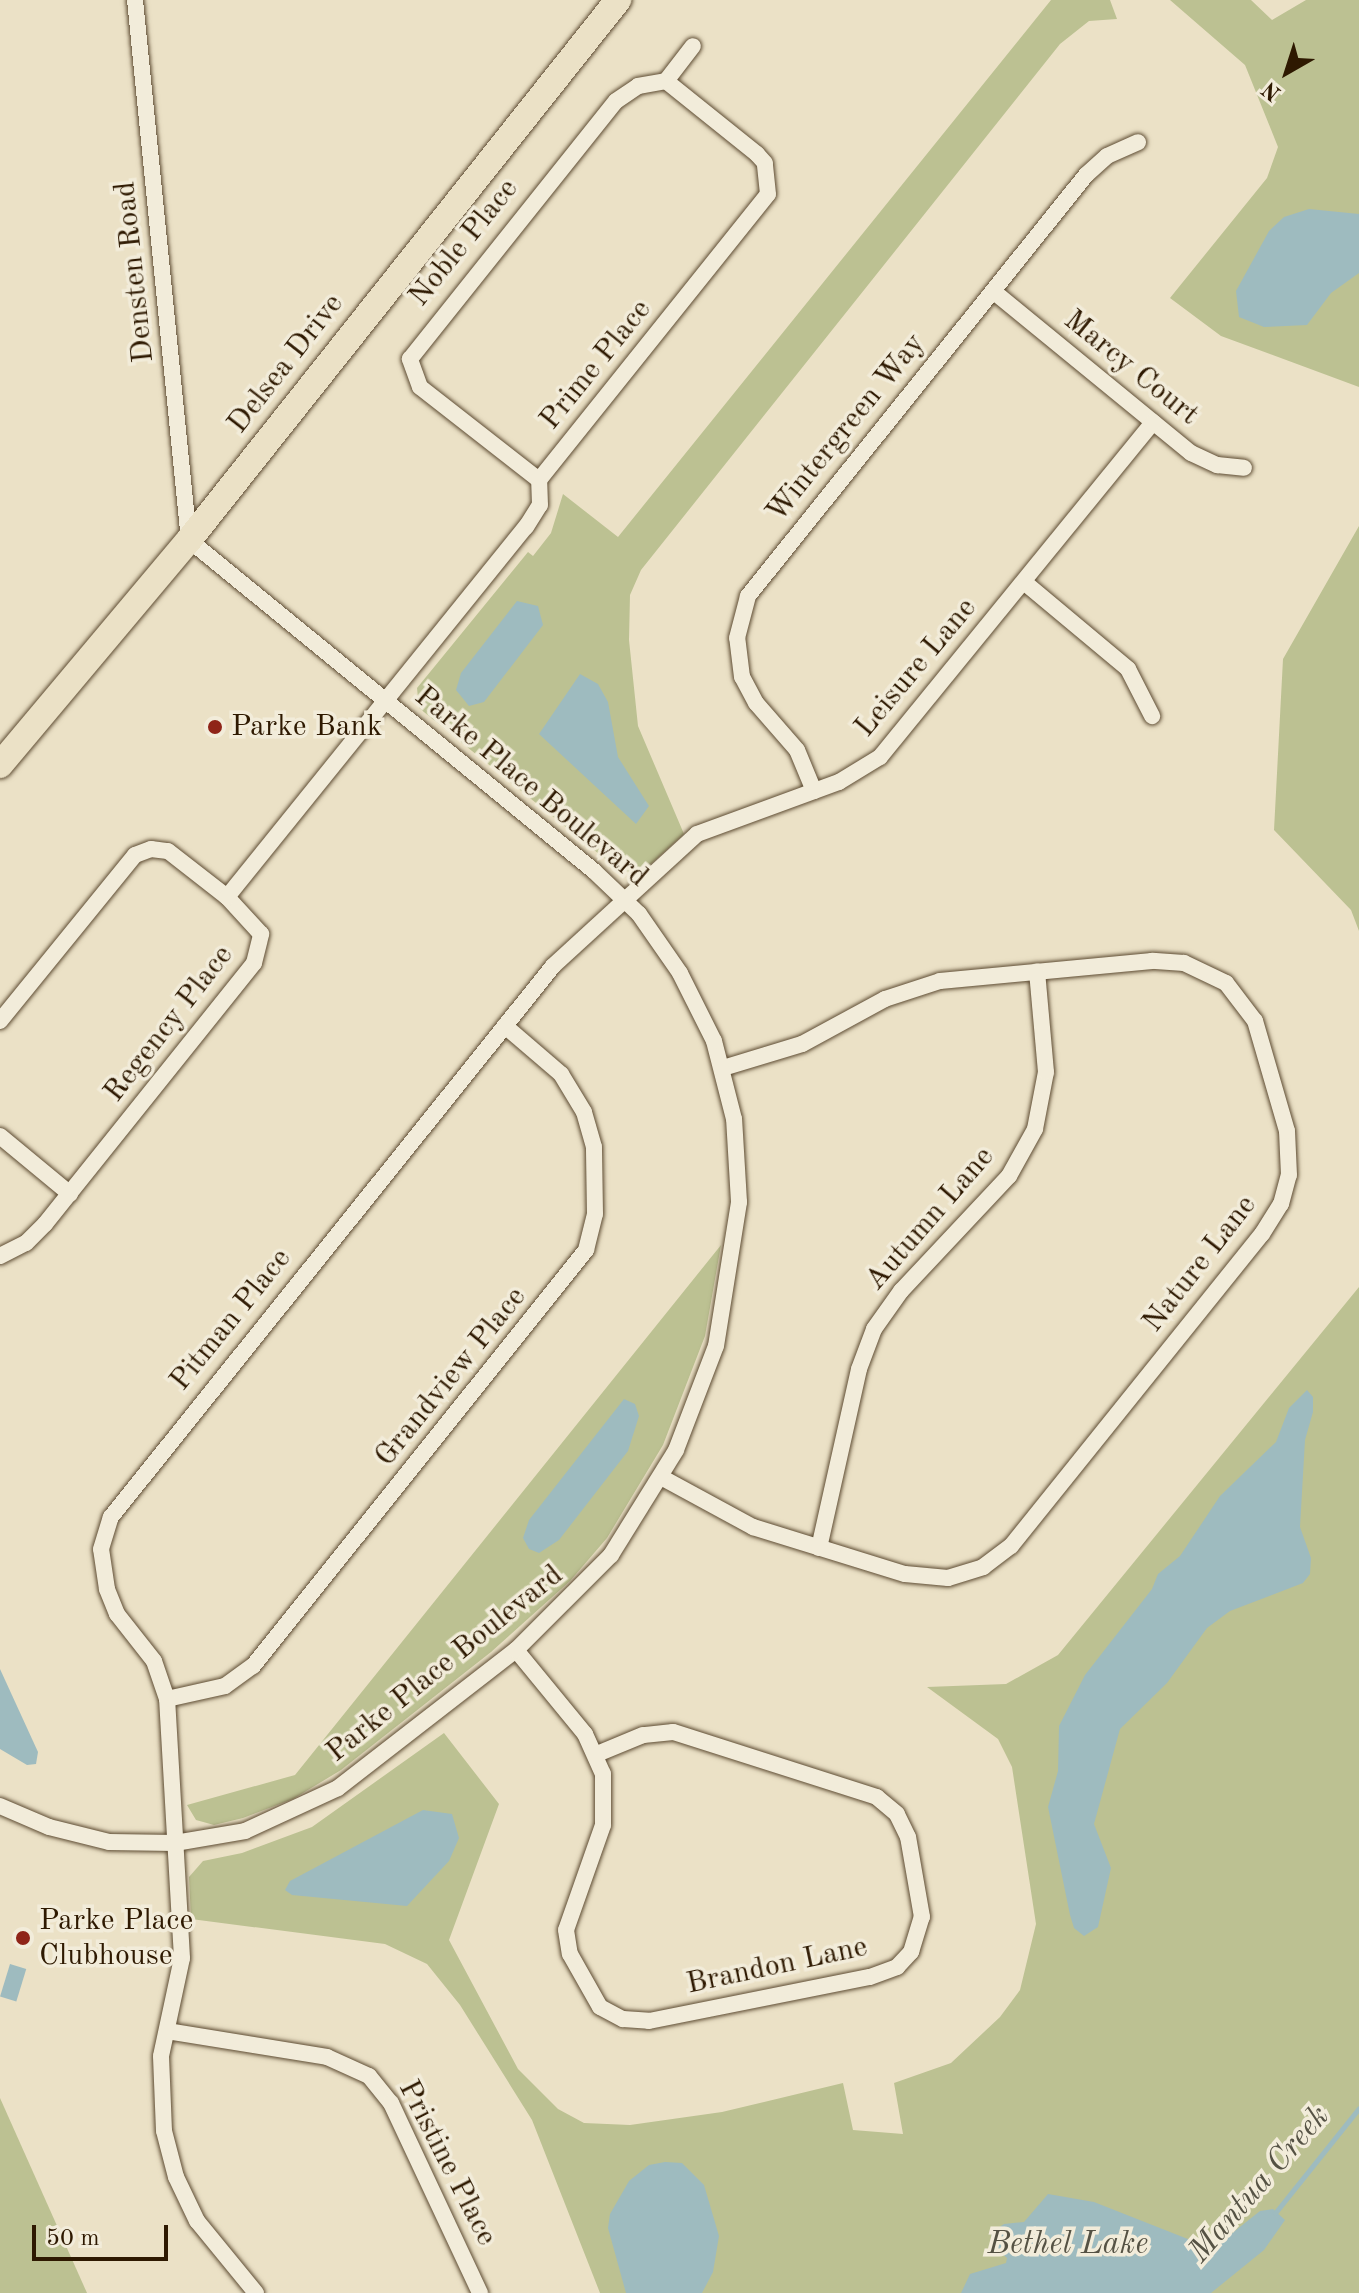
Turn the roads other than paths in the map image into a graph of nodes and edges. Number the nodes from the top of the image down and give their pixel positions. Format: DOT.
graph roads {
  1 [pos="135,0"];
  2 [pos="618,0"];
  3 [pos="693,46"];
  4 [pos="666,81"];
  5 [pos="1138,142"];
  6 [pos="993,291"];
  7 [pos="1153,422"];
  8 [pos="1244,468"];
  9 [pos="539,480"];
  10 [pos="189,540"];
  11 [pos="1024,582"];
  12 [pos="385,702"];
  13 [pos="1152,716"];
  14 [pos="0,765"];
  15 [pos="814,791"];
  16 [pos="227,897"];
  17 [pos="625,899"];
  18 [pos="1037,971"];
  19 [pos="0,1021"];
  20 [pos="505,1026"];
  21 [pos="723,1068"];
  22 [pos="0,1136"];
  23 [pos="70,1194"];
  24 [pos="0,1256"];
  25 [pos="661,1477"];
  26 [pos="819,1548"];
  27 [pos="516,1650"];
  28 [pos="167,1699"];
  29 [pos="597,1754"];
  30 [pos="0,1806"];
  31 [pos="175,1843"];
  32 [pos="167,2031"];
  33 [pos="256,2293"];
  34 [pos="480,2293"];
  1 -- 10 [label="street, Densten Road"];
  2 -- 10 [label="main road, Delsea Drive"];
  3 -- 4 [label="street"];
  4 -- 9 [label="street, Prime Place"];
  4 -- 9 [label="street, Noble Place"];
  5 -- 6 [label="street, Wintergreen Way"];
  6 -- 7 [label="street, Marcy Court"];
  6 -- 15 [label="street, Wintergreen Way"];
  7 -- 8 [label="street, Marcy Court"];
  7 -- 11 [label="street, Leisure Lane"];
  9 -- 12 [label="street, Prime Place"];
  10 -- 12 [label="street, Parke Place Boulevard"];
  10 -- 14 [label="main road, Delsea Drive"];
  11 -- 13 [label="street"];
  11 -- 15 [label="street, Leisure Lane"];
  12 -- 16 [label="street, Regency Place"];
  12 -- 17 [label="street, Parke Place Boulevard"];
  15 -- 17 [label="street, Leisure Lane"];
  16 -- 19 [label="street"];
  16 -- 23 [label="street, Regency Place"];
  17 -- 20 [label="street, Pitman Place"];
  17 -- 21 [label="street, Parke Place Boulevard"];
  18 -- 21 [label="street, Nature Lane"];
  18 -- 26 [label="street, Autumn Lane"];
  18 -- 26 [label="street, Nature Lane"];
  20 -- 28 [label="street, Pitman Place"];
  20 -- 28 [label="street, Grandview Place"];
  21 -- 25 [label="street, Parke Place Boulevard"];
  22 -- 23 [label="street"];
  23 -- 24 [label="street, Regency Place"];
  25 -- 26 [label="street, Nature Lane"];
  25 -- 27 [label="street, Parke Place Boulevard"];
  27 -- 29 [label="street, Brandon Lane"];
  27 -- 31 [label="street, Parke Place Boulevard"];
  28 -- 31 [label="street, Pitman Place"];
  29 -- 29 [label="street, Brandon Lane"];
  30 -- 31 [label="street, Parke Place Boulevard"];
  31 -- 32 [label="street"];
  32 -- 33 [label="street"];
  32 -- 34 [label="street, Pristine Place"];
}
